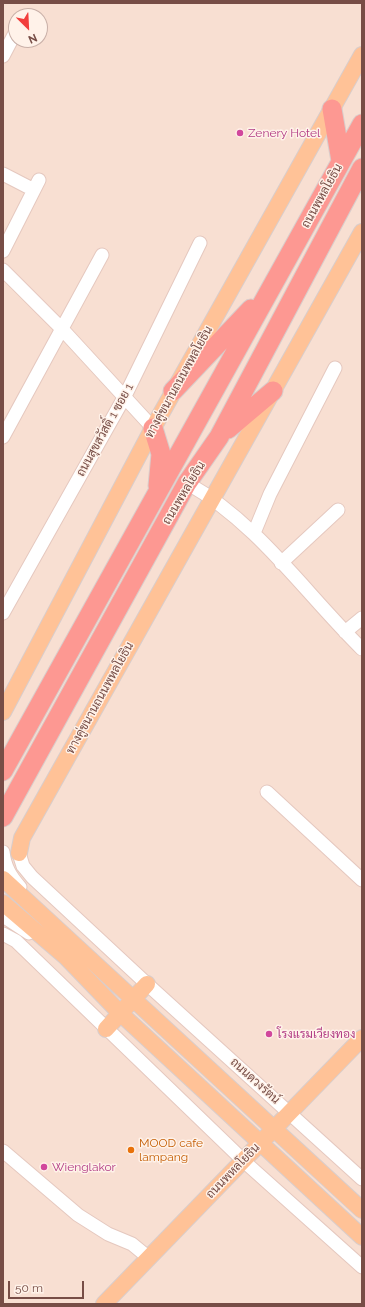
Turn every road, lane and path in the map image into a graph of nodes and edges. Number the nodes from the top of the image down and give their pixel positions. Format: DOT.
graph roads {
  1 [pos="8,46"];
  2 [pos="362,55"];
  3 [pos="3,56"];
  4 [pos="332,109"];
  5 [pos="362,124"];
  6 [pos="341,162"];
  7 [pos="362,168"];
  8 [pos="3,174"];
  9 [pos="362,232"];
  10 [pos="200,243"];
  11 [pos="3,251"];
  12 [pos="102,255"];
  13 [pos="3,270"];
  14 [pos="270,288"];
  15 [pos="62,329"];
  16 [pos="335,368"];
  17 [pos="173,391"];
  18 [pos="273,391"];
  19 [pos="125,396"];
  20 [pos="153,428"];
  21 [pos="3,437"];
  22 [pos="219,437"];
  23 [pos="187,483"];
  24 [pos="158,491"];
  25 [pos="212,498"];
  26 [pos="338,510"];
  27 [pos="254,534"];
  28 [pos="281,563"];
  29 [pos="3,613"];
  30 [pos="362,618"];
  31 [pos="345,632"];
  32 [pos="362,649"];
  33 [pos="8,689"];
  34 [pos="3,712"];
  35 [pos="3,771"];
  36 [pos="266,792"];
  37 [pos="4,819"];
  38 [pos="3,852"];
  39 [pos="19,853"];
  40 [pos="3,879"];
  41 [pos="362,880"];
  42 [pos="3,903"];
  43 [pos="3,916"];
  44 [pos="44,916"];
  45 [pos="3,934"];
  46 [pos="66,957"];
  47 [pos="147,984"];
  48 [pos="134,999"];
  49 [pos="120,1013"];
  50 [pos="106,1029"];
  51 [pos="362,1038"];
  52 [pos="290,1112"];
  53 [pos="274,1128"];
  54 [pos="259,1144"];
  55 [pos="3,1151"];
  56 [pos="243,1160"];
  57 [pos="362,1179"];
  58 [pos="362,1210"];
  59 [pos="362,1237"];
  60 [pos="149,1258"];
  61 [pos="362,1267"];
  62 [pos="104,1304"];
  1 -- 3 [label="street"];
  2 -- 4 [label="main road, ทางคู่ขนานถนนพหลโยธิน"];
  4 -- 6 [label="highway"];
  4 -- 17 [label="main road, ทางคู่ขนานถนนพหลโยธิน"];
  5 -- 6 [label="highway, ถนนพหลโยธิน"];
  6 -- 14 [label="highway, ถนนพหลโยธิน"];
  7 -- 22 [label="highway, ถนนพหลโยธิน"];
  8 -- 11 [label="street"];
  9 -- 18 [label="main road, ทางคู่ขนานถนนพหลโยธิน"];
  10 -- 19 [label="street, ถนนสุขสวัสดิ์ 1 ซอย 1"];
  12 -- 15 [label="street"];
  13 -- 15 [label="street"];
  14 -- 17 [label="highway"];
  14 -- 24 [label="highway, ถนนพหลโยธิน"];
  15 -- 19 [label="street"];
  15 -- 21 [label="street"];
  16 -- 27 [label="street"];
  17 -- 20 [label="main road, ทางคู่ขนานถนนพหลโยธิน"];
  18 -- 22 [label="highway"];
  18 -- 25 [label="main road, ทางคู่ขนานถนนพหลโยธิน"];
  19 -- 20 [label="street"];
  19 -- 29 [label="street, ถนนสุขสวัสดิ์ 1 ซอย 1"];
  20 -- 24 [label="highway"];
  20 -- 33 [label="main road, ทางคู่ขนานถนนพหลโยธิน"];
  22 -- 23 [label="highway, ถนนพหลโยธิน"];
  23 -- 25 [label="street"];
  23 -- 37 [label="highway, ถนนพหลโยธิน"];
  24 -- 35 [label="highway, ถนนพหลโยธิน"];
  25 -- 27 [label="street"];
  25 -- 39 [label="main road, ทางคู่ขนานถนนพหลโยธิน"];
  26 -- 28 [label="street"];
  27 -- 28 [label="street"];
  28 -- 31 [label="street"];
  30 -- 31 [label="street"];
  31 -- 32 [label="street"];
  33 -- 34 [label="main road, ทางคู่ขนานถนนพหลโยธิน"];
  36 -- 41 [label="street"];
  38 -- 44 [label="street"];
  39 -- 47 [label="street, ถนนดวงรัตน์"];
  40 -- 44 [label="main road"];
  42 -- 46 [label="main road"];
  43 -- 46 [label="street"];
  44 -- 48 [label="main road"];
  45 -- 50 [label="street"];
  46 -- 49 [label="main road"];
  47 -- 48 [label="main road"];
  47 -- 52 [label="street, ถนนดวงรัตน์"];
  48 -- 49 [label="main road"];
  48 -- 53 [label="main road"];
  49 -- 50 [label="main road"];
  49 -- 54 [label="main road"];
  50 -- 56 [label="street"];
  51 -- 52 [label="main road, ถนนพหลโยธิน"];
  52 -- 53 [label="main road, ถนนพหลโยธิน"];
  52 -- 57 [label="street, ถนนดวงรัตน์"];
  53 -- 54 [label="main road, ถนนพหลโยธิน"];
  53 -- 58 [label="main road"];
  54 -- 56 [label="main road, ถนนพหลโยธิน"];
  54 -- 59 [label="main road"];
  55 -- 60 [label="street"];
  56 -- 60 [label="main road, ถนนพหลโยธิน"];
  56 -- 61 [label="street"];
  60 -- 62 [label="main road, ถนนพหลโยธิน"];
}
